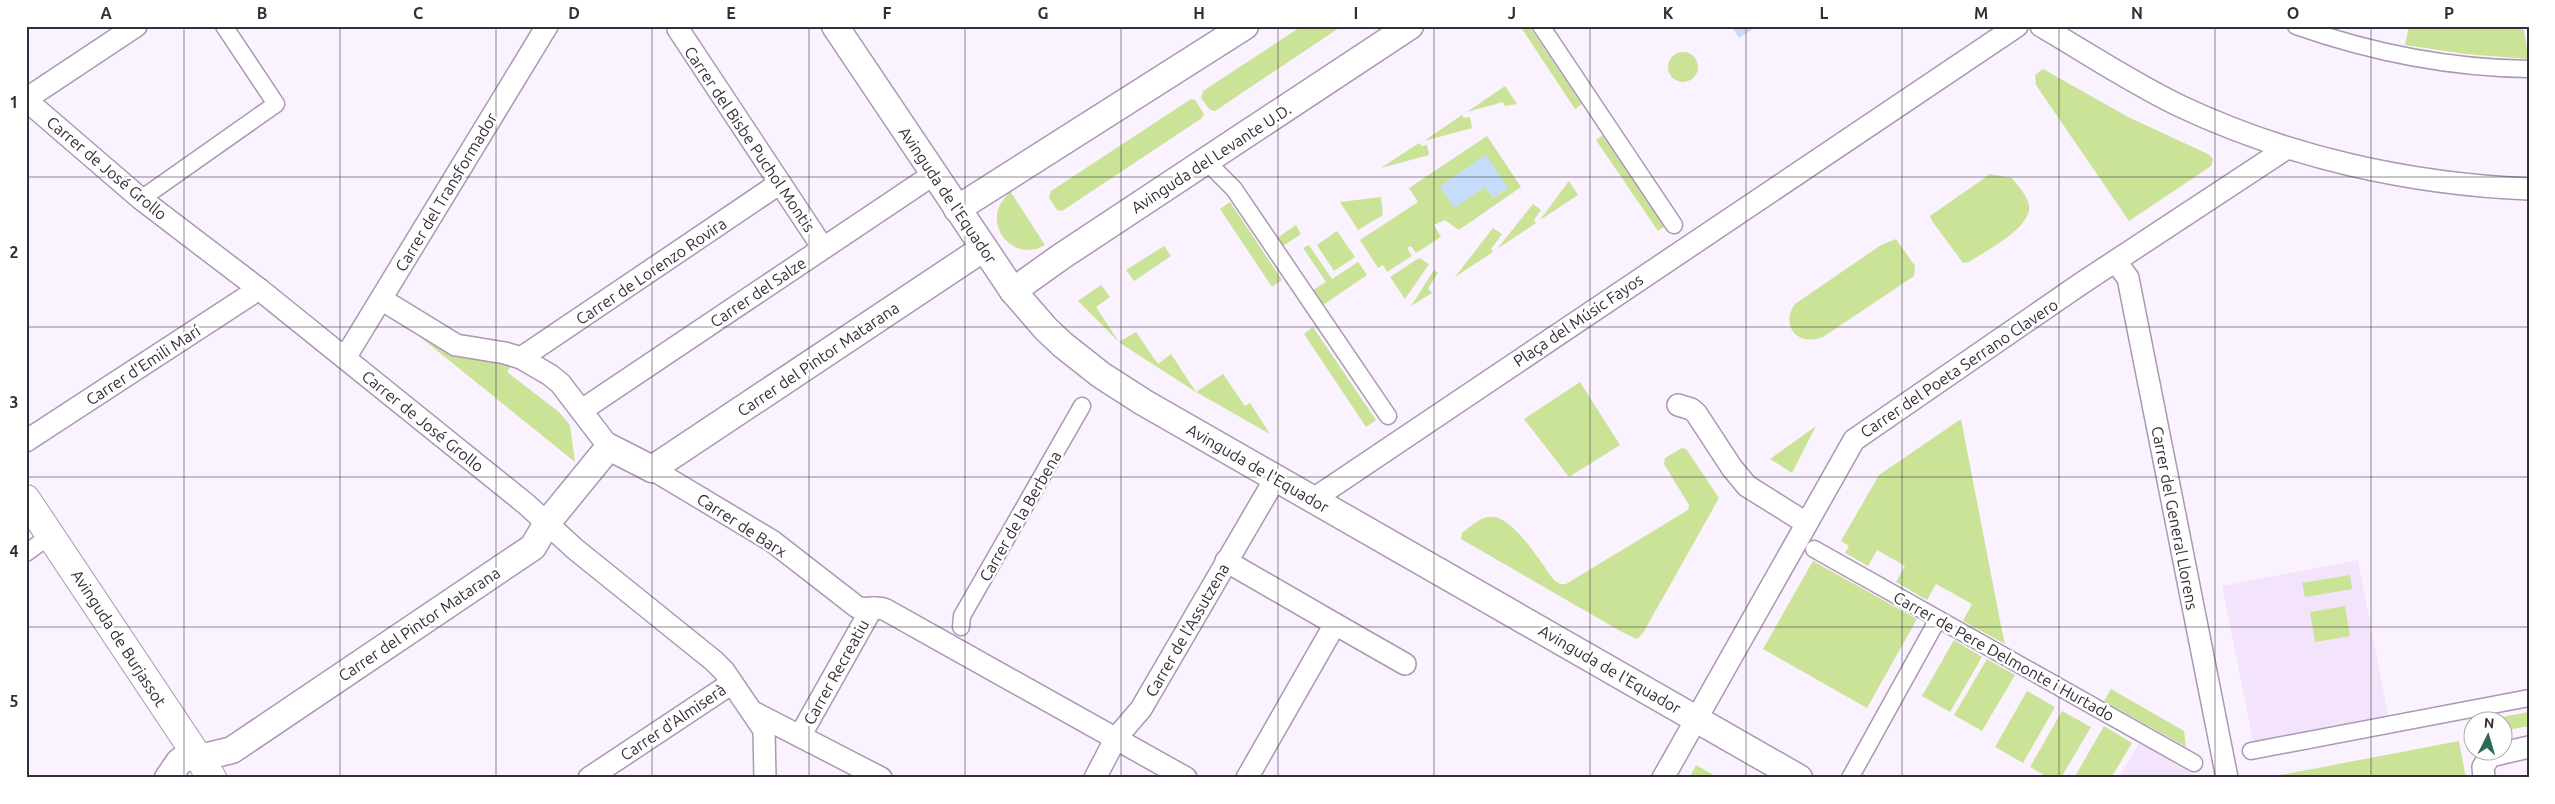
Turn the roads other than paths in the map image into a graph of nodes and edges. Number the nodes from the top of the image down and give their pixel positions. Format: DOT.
graph roads {
  1 [pos="136,26"];
  2 [pos="224,26"];
  3 [pos="547,26"];
  4 [pos="835,26"];
  5 [pos="1245,26"];
  6 [pos="1410,26"];
  7 [pos="1541,26"];
  8 [pos="2017,26"];
  9 [pos="2041,26"];
  10 [pos="2296,26"];
  11 [pos="678,29"];
  12 [pos="2529,69"];
  13 [pos="26,100"];
  14 [pos="2288,148"];
  15 [pos="1206,161"];
  16 [pos="934,174"];
  17 [pos="780,183"];
  18 [pos="2529,189"];
  19 [pos="141,199"];
  20 [pos="957,208"];
  21 [pos="1674,225"];
  22 [pos="823,248"];
  23 [pos="984,248"];
  24 [pos="2116,262"];
  25 [pos="259,289"];
  26 [pos="1014,291"];
  27 [pos="381,299"];
  28 [pos="345,358"];
  29 [pos="521,358"];
  30 [pos="1678,405"];
  31 [pos="1082,406"];
  32 [pos="582,410"];
  33 [pos="1388,416"];
  34 [pos="26,441"];
  35 [pos="609,447"];
  36 [pos="652,469"];
  37 [pos="1275,479"];
  38 [pos="26,499"];
  39 [pos="1312,500"];
  40 [pos="1806,522"];
  41 [pos="547,523"];
  42 [pos="51,535"];
  43 [pos="1814,549"];
  44 [pos="26,553"];
  45 [pos="1226,561"];
  46 [pos="872,608"];
  47 [pos="1938,619"];
  48 [pos="1335,624"];
  49 [pos="961,627"];
  50 [pos="1405,664"];
  51 [pos="732,682"];
  52 [pos="2529,698"];
  53 [pos="752,712"];
  54 [pos="1696,718"];
  55 [pos="800,736"];
  56 [pos="1116,738"];
  57 [pos="2529,747"];
  58 [pos="2251,751"];
  59 [pos="196,754"];
  60 [pos="2194,763"];
  61 [pos="2485,769"];
  62 [pos="168,778"];
  63 [pos="212,778"];
  64 [pos="589,778"];
  65 [pos="765,778"];
  66 [pos="880,778"];
  67 [pos="1095,778"];
  68 [pos="1186,778"];
  69 [pos="1247,778"];
  70 [pos="1663,778"];
  71 [pos="1799,778"];
  72 [pos="1850,778"];
  73 [pos="2227,778"];
  1 -- 13 [label="street"];
  2 -- 19 [label="street"];
  3 -- 27 [label="street, Carrer del Transformador"];
  4 -- 16 [label="street, Avinguda de l'Equador"];
  5 -- 20 [label="street"];
  6 -- 15 [label="street, Avinguda del Levante U.D."];
  7 -- 21 [label="street"];
  8 -- 39 [label="street, Plaça del Músic Fayos"];
  9 -- 14 [label="street"];
  10 -- 12 [label="street"];
  11 -- 17 [label="street, Carrer del Bisbe Puchol Montis"];
  13 -- 19 [label="street, Carrer de José Grollo"];
  14 -- 18 [label="street"];
  14 -- 24 [label="street, Carrer del Poeta Serrano Clavero"];
  15 -- 26 [label="street, Avinguda del Levante U.D."];
  15 -- 33 [label="street"];
  16 -- 20 [label="street, Avinguda de l'Equador"];
  16 -- 22 [label="street, Carrer del Salze"];
  17 -- 22 [label="street, Carrer del Bisbe Puchol Montis"];
  17 -- 29 [label="street, Carrer de Lorenzo Rovira"];
  19 -- 25 [label="street, Carrer de José Grollo"];
  20 -- 23 [label="street, Avinguda de l'Equador"];
  22 -- 32 [label="street, Carrer del Salze"];
  23 -- 26 [label="street, Avinguda de l'Equador"];
  23 -- 36 [label="street, Carrer del Pintor Matarana"];
  24 -- 40 [label="street, Carrer del Poeta Serrano Clavero"];
  24 -- 73 [label="street, Carrer del General Llorens"];
  25 -- 28 [label="street, Carrer de José Grollo"];
  25 -- 34 [label="street, Carrer d'Emili Marí"];
  26 -- 37 [label="street, Avinguda de l'Equador"];
  27 -- 28 [label="street, Carrer del Transformador"];
  27 -- 29 [label="street, Carrer de Barx"];
  28 -- 41 [label="street, Carrer de José Grollo"];
  29 -- 32 [label="street, Carrer de Barx"];
  30 -- 40 [label="street"];
  31 -- 49 [label="street, Carrer de la Berbena"];
  32 -- 35 [label="street, Carrer de Barx"];
  35 -- 36 [label="street, Carrer de Barx"];
  35 -- 41 [label="street, Carrer del Pintor Matarana"];
  36 -- 46 [label="street, Carrer de Barx"];
  37 -- 39 [label="street, Avinguda de l'Equador"];
  37 -- 45 [label="street, Carrer de l'Assutzena"];
  38 -- 42 [label="main road, Avinguda de Burjassot"];
  39 -- 54 [label="street, Avinguda de l'Equador"];
  40 -- 54 [label="street, Carrer del Poeta Serrano Clavero"];
  41 -- 51 [label="street, Carrer de José Grollo"];
  41 -- 59 [label="street, Carrer del Pintor Matarana"];
  42 -- 44 [label="street"];
  42 -- 59 [label="main road, Avinguda de Burjassot"];
  43 -- 47 [label="street, Carrer de Pere Delmonte i Hurtado"];
  45 -- 48 [label="street"];
  45 -- 56 [label="street, Carrer de l'Assutzena"];
  46 -- 55 [label="street, Carrer Recreatiu"];
  46 -- 56 [label="street, Carrer de Barx"];
  47 -- 60 [label="street, Carrer de Pere Delmonte i Hurtado"];
  47 -- 72 [label="street"];
  48 -- 50 [label="street"];
  48 -- 69 [label="street"];
  51 -- 53 [label="street, Carrer de José Grollo"];
  51 -- 64 [label="street, Carrer d'Almiserà"];
  52 -- 58 [label="street"];
  53 -- 55 [label="street"];
  53 -- 65 [label="street, Carrer de José Grollo"];
  54 -- 70 [label="street, Carrer del Poeta Serrano Clavero"];
  54 -- 71 [label="street, Avinguda de l'Equador"];
  55 -- 66 [label="street"];
  56 -- 67 [label="street, Carrer de l'Assutzena"];
  56 -- 68 [label="street, Carrer de Barx"];
  57 -- 61 [label="street"];
  59 -- 62 [label="street"];
  59 -- 63 [label="main road, Avinguda de Burjassot"];
}
